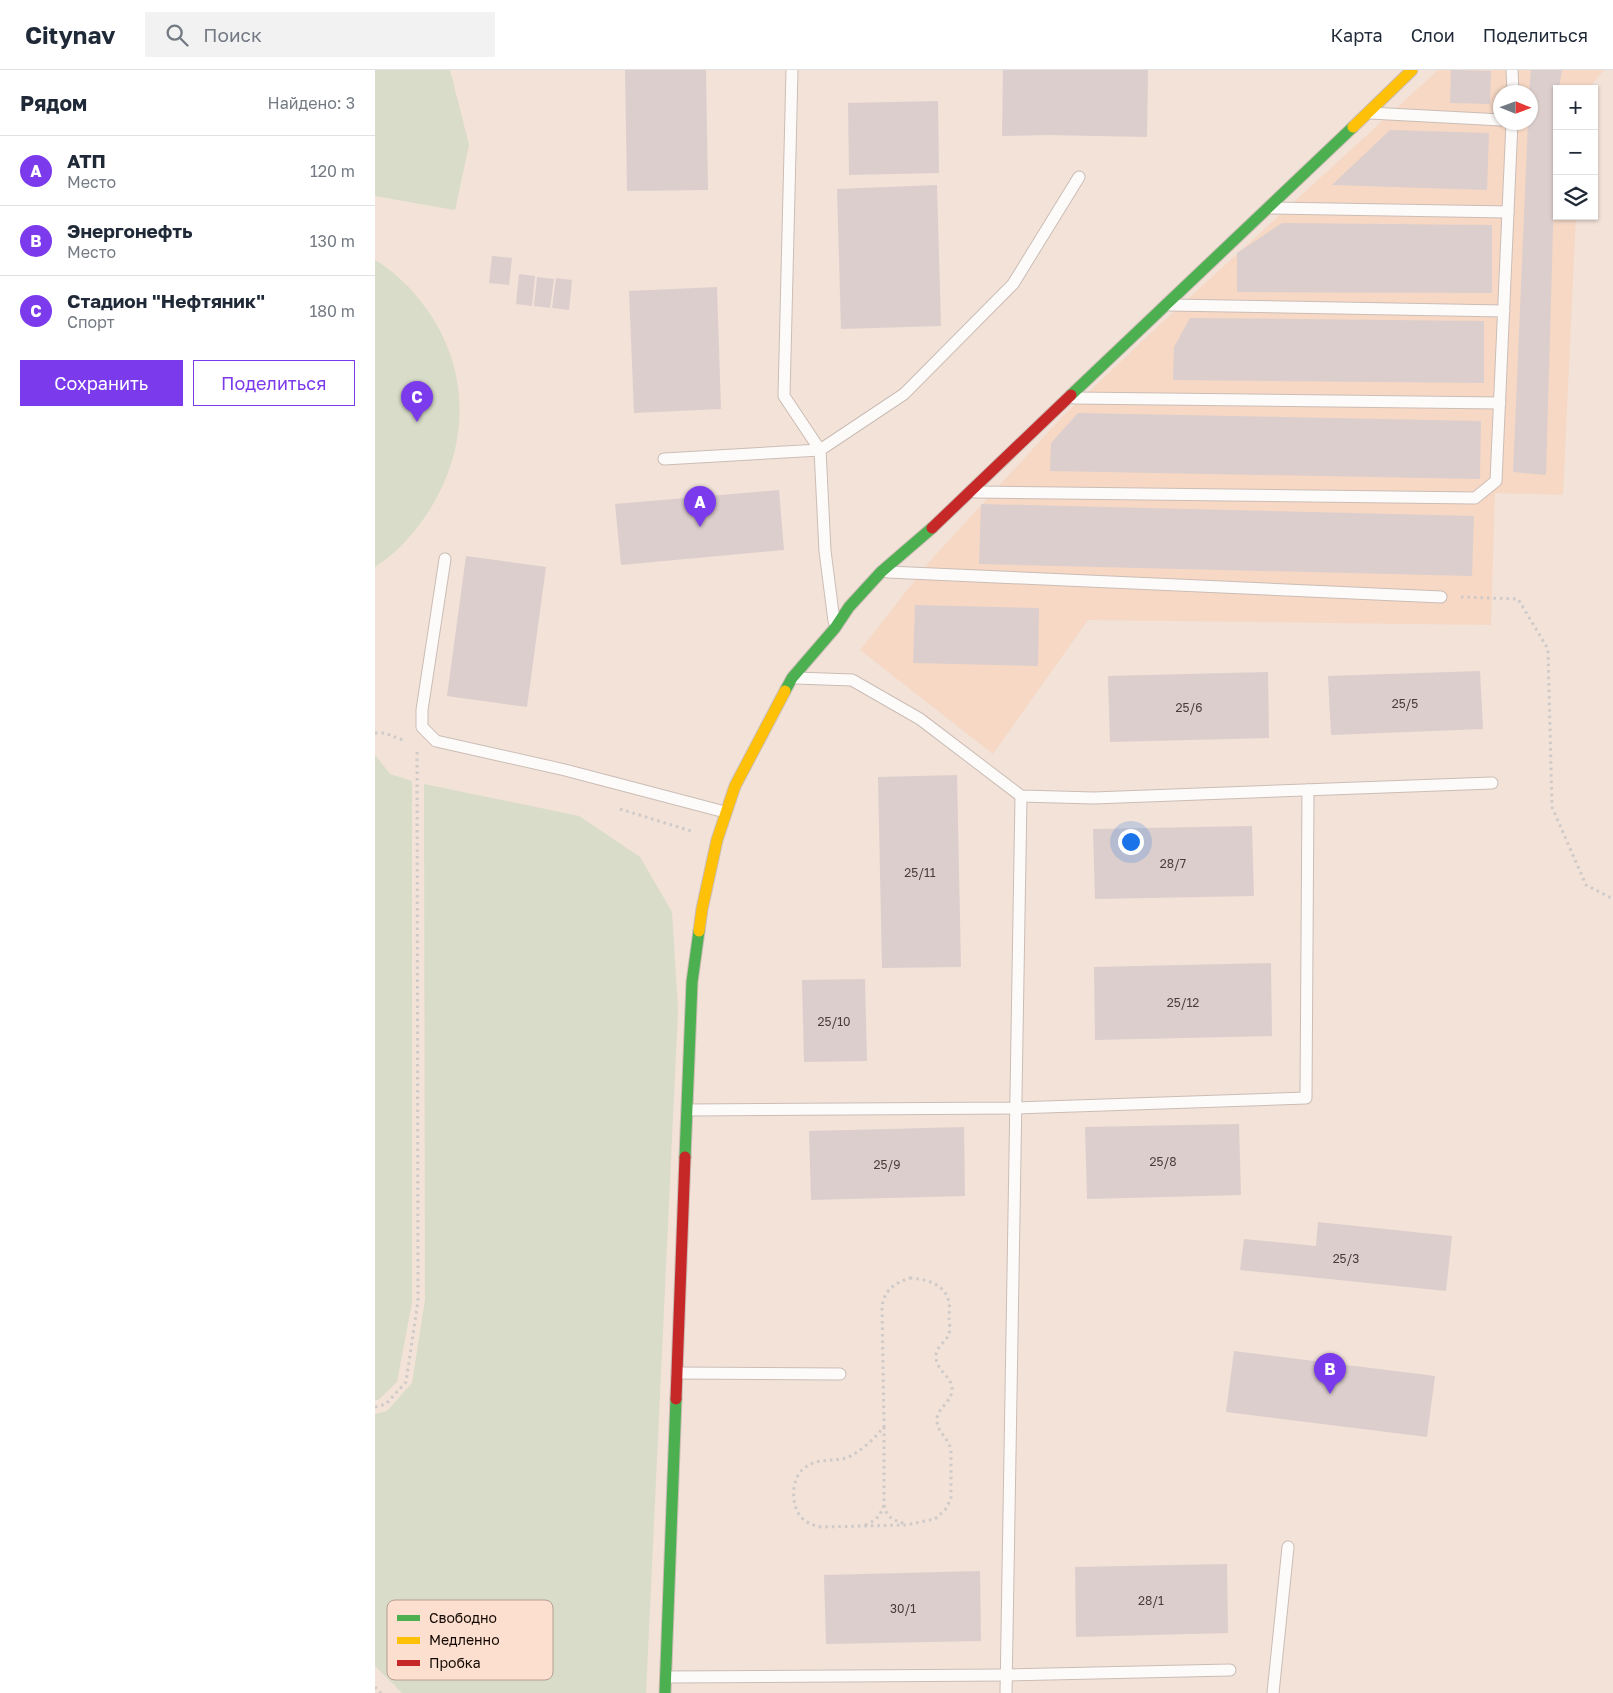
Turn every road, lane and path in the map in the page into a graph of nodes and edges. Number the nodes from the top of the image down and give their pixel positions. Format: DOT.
graph roads {
  1 [pos="792,70"];
  2 [pos="1412,70"];
  3 [pos="1512,70"];
  4 [pos="1513,85"];
  5 [pos="1367,113"];
  6 [pos="1493,120"];
  7 [pos="1512,130"];
  8 [pos="1079,177"];
  9 [pos="1269,208"];
  10 [pos="1508,212"];
  11 [pos="1166,304"];
  12 [pos="1504,311"];
  13 [pos="1069,398"];
  14 [pos="1499,403"];
  15 [pos="820,450"];
  16 [pos="664,459"];
  17 [pos="969,492"];
  18 [pos="445,559"];
  19 [pos="881,572"];
  20 [pos="1441,597"];
  21 [pos="835,628"];
  22 [pos="792,678"];
  23 [pos="417,746"];
  24 [pos="1492,783"];
  25 [pos="1308,790"];
  26 [pos="1021,796"];
  27 [pos="617,808"];
  28 [pos="725,812"];
  29 [pos="717,840"];
  30 [pos="1613,899"];
  31 [pos="1015,1108"];
  32 [pos="687,1110"];
  33 [pos="677,1373"];
  34 [pos="840,1374"];
  35 [pos="375,1407"];
  36 [pos="883,1426"];
  37 [pos="884,1505"];
  38 [pos="906,1525"];
  39 [pos="861,1526"];
  40 [pos="1288,1547"];
  41 [pos="1230,1670"];
  42 [pos="1007,1675"];
  43 [pos="665,1677"];
  44 [pos="375,1687"];
  45 [pos="381,1693"];
  46 [pos="665,1693"];
  47 [pos="1007,1693"];
  48 [pos="1273,1693"];
  1 -- 15 [label="lane"];
  2 -- 5 [label="street"];
  3 -- 4 [label="lane"];
  5 -- 6 [label="lane"];
  5 -- 9 [label="street"];
  7 -- 10 [label="lane"];
  8 -- 15 [label="lane"];
  9 -- 10 [label="lane"];
  9 -- 11 [label="street"];
  10 -- 12 [label="lane"];
  11 -- 12 [label="lane"];
  11 -- 13 [label="street"];
  12 -- 14 [label="lane"];
  13 -- 14 [label="lane"];
  13 -- 17 [label="street"];
  14 -- 17 [label="lane"];
  15 -- 16 [label="lane"];
  15 -- 21 [label="lane"];
  17 -- 19 [label="street"];
  18 -- 28 [label="lane"];
  19 -- 20 [label="lane"];
  19 -- 21 [label="street"];
  20 -- 30 [label="path"];
  21 -- 22 [label="street"];
  22 -- 26 [label="lane"];
  22 -- 28 [label="street"];
  23 -- 35 [label="path"];
  24 -- 25 [label="lane"];
  25 -- 26 [label="lane"];
  25 -- 31 [label="lane"];
  26 -- 31 [label="lane"];
  27 -- 29 [label="path"];
  28 -- 29 [label="street"];
  29 -- 32 [label="street"];
  31 -- 32 [label="lane"];
  31 -- 42 [label="lane"];
  32 -- 33 [label="street"];
  33 -- 34 [label="lane"];
  33 -- 43 [label="street"];
  36 -- 37 [label="path"];
  36 -- 38 [label="path"];
  36 -- 39 [label="path"];
  37 -- 38 [label="path"];
  37 -- 39 [label="path"];
  38 -- 39 [label="path"];
  40 -- 48 [label="lane"];
  41 -- 42 [label="lane"];
  42 -- 43 [label="lane"];
  42 -- 47 [label="lane"];
  43 -- 46 [label="street"];
  44 -- 45 [label="path"];
}
